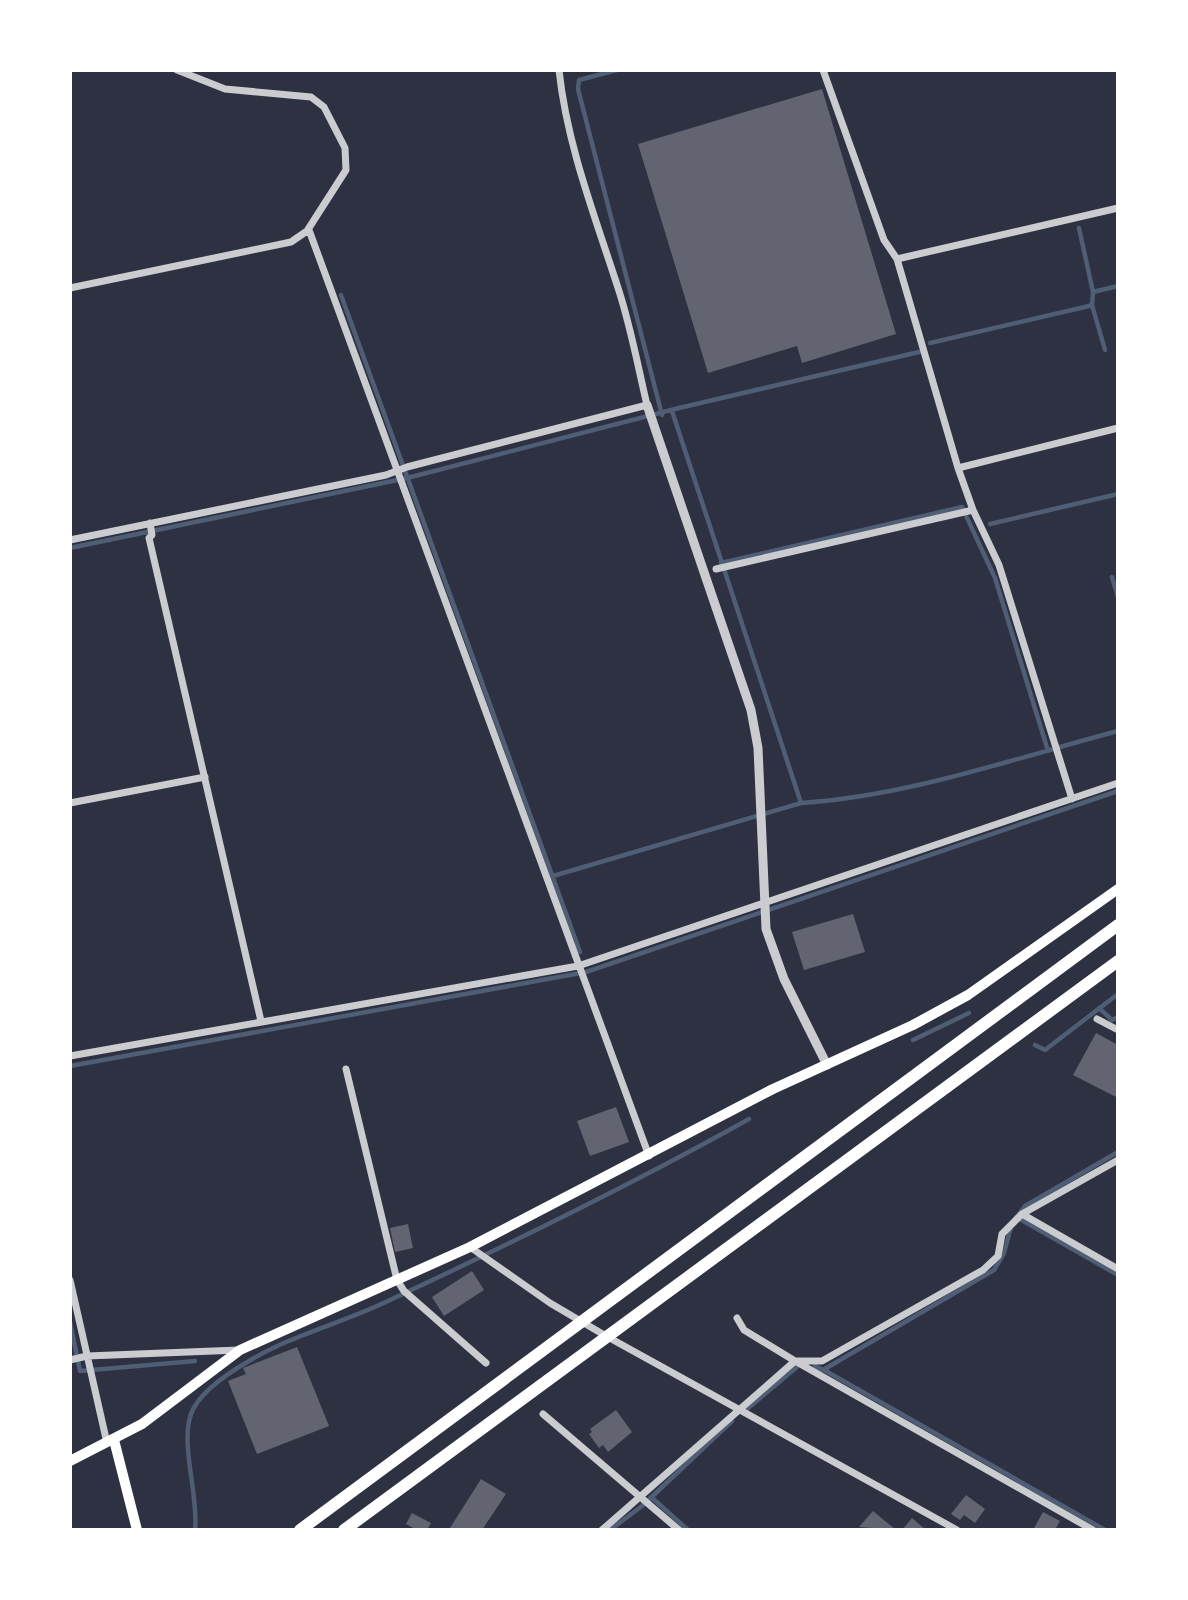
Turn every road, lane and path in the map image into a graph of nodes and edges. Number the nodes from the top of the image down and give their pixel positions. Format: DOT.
graph roads {
  1 [pos="177,70"];
  2 [pos="559,70"];
  3 [pos="823,70"];
  4 [pos="1118,208"];
  5 [pos="309,230"];
  6 [pos="897,259"];
  7 [pos="70,288"];
  8 [pos="647,405"];
  9 [pos="1118,428"];
  10 [pos="958,468"];
  11 [pos="401,470"];
  12 [pos="967,512"];
  13 [pos="151,528"];
  14 [pos="70,540"];
  15 [pos="721,568"];
  16 [pos="205,777"];
  17 [pos="1118,783"];
  18 [pos="1072,799"];
  19 [pos="70,803"];
  20 [pos="1118,889"];
  21 [pos="765,904"];
  22 [pos="1118,925"];
  23 [pos="1118,961"];
  24 [pos="579,971"];
  25 [pos="1097,1019"];
  26 [pos="261,1021"];
  27 [pos="1118,1030"];
  28 [pos="70,1056"];
  29 [pos="827,1065"];
  30 [pos="346,1069"];
  31 [pos="649,1156"];
  32 [pos="1118,1160"];
  33 [pos="1020,1216"];
  34 [pos="473,1249"];
  35 [pos="1118,1269"];
  36 [pos="70,1280"];
  37 [pos="397,1280"];
  38 [pos="737,1318"];
  39 [pos="581,1321"];
  40 [pos="606,1336"];
  41 [pos="240,1350"];
  42 [pos="78,1358"];
  43 [pos="795,1361"];
  44 [pos="486,1363"];
  45 [pos="738,1409"];
  46 [pos="542,1414"];
  47 [pos="110,1442"];
  48 [pos="70,1461"];
  49 [pos="645,1500"];
  50 [pos="137,1530"];
  51 [pos="300,1530"];
  52 [pos="344,1530"];
  53 [pos="602,1530"];
  54 [pos="679,1530"];
  55 [pos="957,1530"];
  56 [pos="1093,1530"];
  1 -- 5 [label="street"];
  2 -- 8 [label="street"];
  3 -- 6 [label="street"];
  4 -- 6 [label="street"];
  5 -- 7 [label="street"];
  5 -- 11 [label="street"];
  6 -- 10 [label="street"];
  8 -- 11 [label="street"];
  8 -- 21 [label="street"];
  9 -- 10 [label="street"];
  10 -- 12 [label="street"];
  11 -- 13 [label="street"];
  11 -- 24 [label="street"];
  12 -- 15 [label="street"];
  12 -- 18 [label="street"];
  13 -- 14 [label="street"];
  13 -- 16 [label="street"];
  16 -- 19 [label="street"];
  16 -- 26 [label="street"];
  17 -- 18 [label="street"];
  18 -- 21 [label="street"];
  20 -- 29 [label="main road"];
  21 -- 24 [label="street"];
  21 -- 29 [label="street"];
  22 -- 39 [label="highway"];
  23 -- 40 [label="highway"];
  24 -- 26 [label="street"];
  24 -- 31 [label="street"];
  25 -- 27 [label="street"];
  26 -- 28 [label="street"];
  29 -- 31 [label="main road"];
  30 -- 37 [label="street"];
  31 -- 34 [label="main road"];
  32 -- 33 [label="street"];
  33 -- 35 [label="street"];
  33 -- 43 [label="street"];
  34 -- 37 [label="main road"];
  34 -- 39 [label="street"];
  36 -- 42 [label="street"];
  37 -- 41 [label="main road"];
  37 -- 44 [label="street"];
  38 -- 43 [label="street"];
  39 -- 40 [label="street"];
  39 -- 51 [label="highway"];
  40 -- 45 [label="street"];
  40 -- 52 [label="highway"];
  41 -- 42 [label="street"];
  41 -- 47 [label="main road"];
  42 -- 47 [label="street"];
  43 -- 45 [label="street"];
  43 -- 56 [label="street"];
  45 -- 49 [label="street"];
  45 -- 55 [label="street"];
  46 -- 49 [label="street"];
  47 -- 48 [label="main road"];
  47 -- 50 [label="main road"];
  49 -- 53 [label="street"];
  49 -- 54 [label="street"];
}
